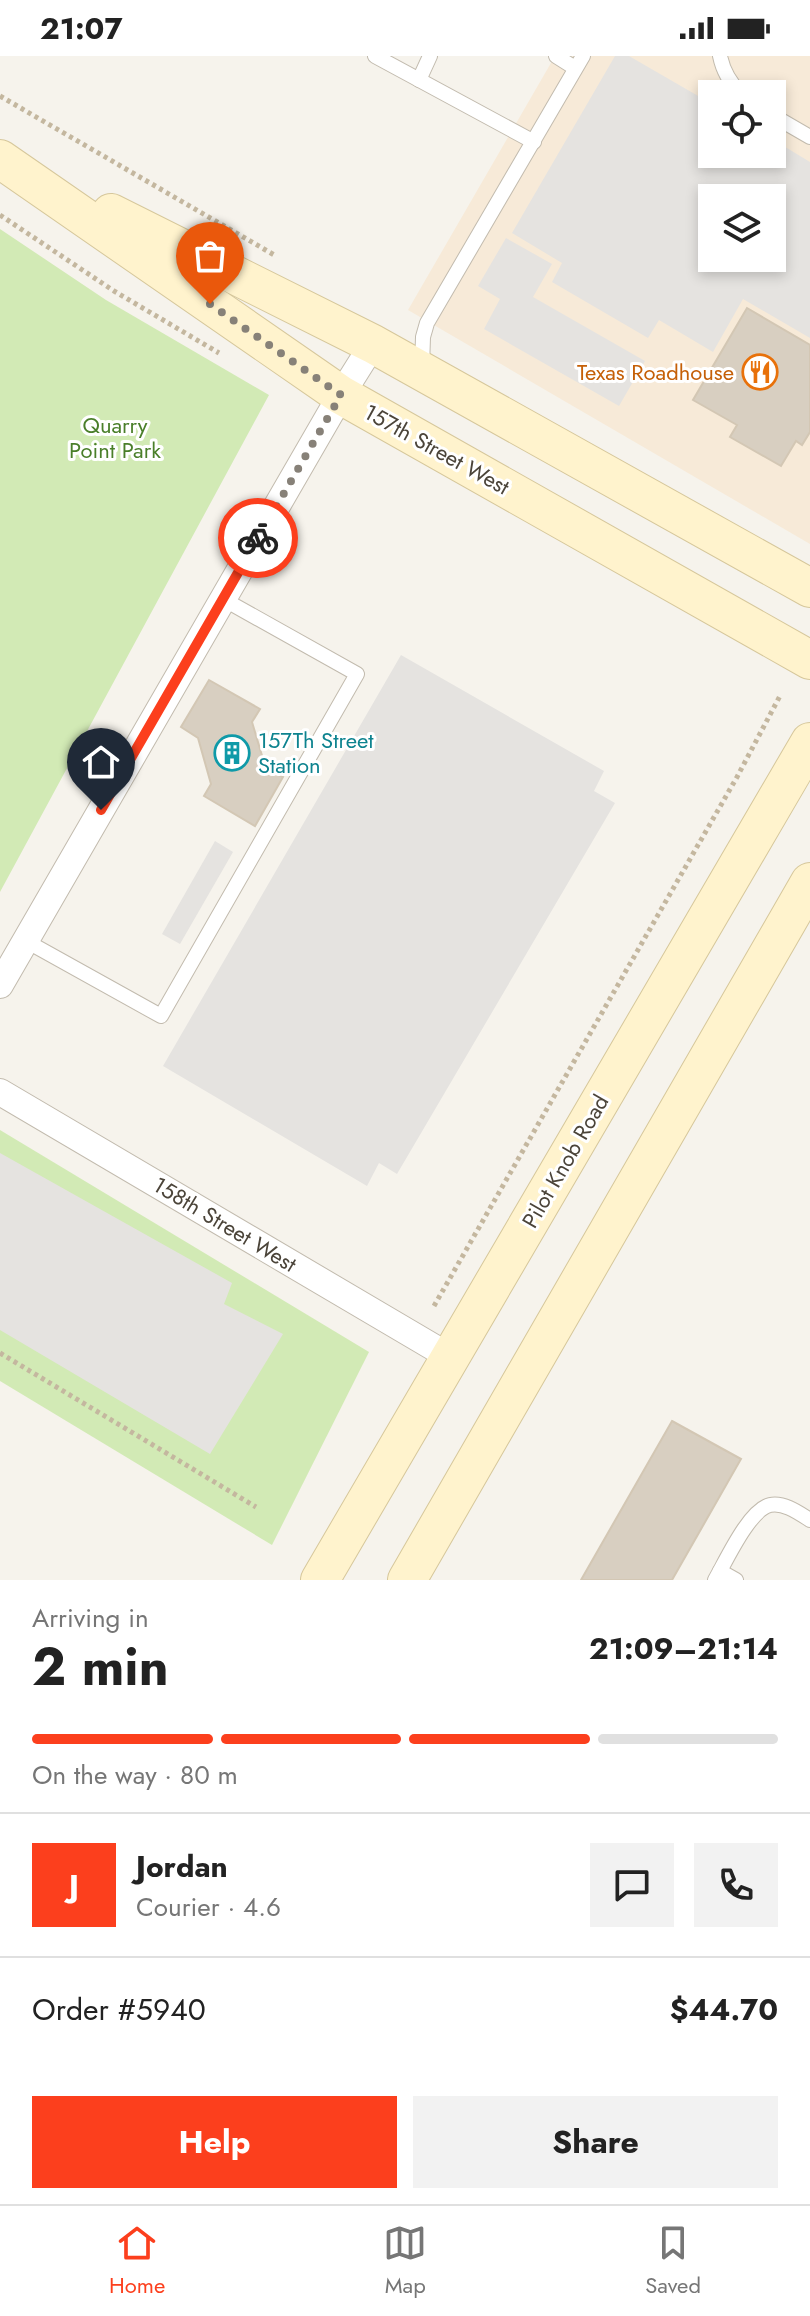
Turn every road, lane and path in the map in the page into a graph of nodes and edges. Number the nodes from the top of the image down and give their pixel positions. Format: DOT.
graph roads {
  1 [pos="375,56"];
  2 [pos="430,56"];
  3 [pos="556,56"];
  4 [pos="720,56"];
  5 [pos="579,62"];
  6 [pos="419,80"];
  7 [pos="730,80"];
  8 [pos="0,96"];
  9 [pos="786,123"];
  10 [pos="810,137"];
  11 [pos="534,142"];
  12 [pos="0,158"];
  13 [pos="0,215"];
  14 [pos="289,264"];
  15 [pos="373,344"];
  16 [pos="232,360"];
  17 [pos="422,371"];
  18 [pos="341,395"];
  19 [pos="810,588"];
  20 [pos="223,599"];
  21 [pos="810,660"];
  22 [pos="781,694"];
  23 [pos="810,742"];
  24 [pos="810,882"];
  25 [pos="26,941"];
  26 [pos="0,985"];
  27 [pos="0,1092"];
  28 [pos="434,1306"];
  29 [pos="0,1353"];
  30 [pos="450,1357"];
  31 [pos="256,1507"];
  32 [pos="810,1520"];
  33 [pos="718,1576"];
  34 [pos="320,1580"];
  35 [pos="407,1580"];
  36 [pos="736,1580"];
  1 -- 6 [label="lane"];
  2 -- 6 [label="lane"];
  3 -- 5 [label="lane"];
  4 -- 7 [label="lane"];
  5 -- 11 [label="lane"];
  6 -- 11 [label="lane"];
  8 -- 14 [label="path"];
  9 -- 10 [label="lane"];
  11 -- 17 [label="lane"];
  12 -- 15 [label="street, 157th Street West"];
  12 -- 18 [label="street, 157th Street West"];
  13 -- 16 [label="path"];
  15 -- 17 [label="street, 157th Street West"];
  15 -- 18 [label="street"];
  17 -- 19 [label="street, 157th Street West"];
  18 -- 20 [label="street"];
  18 -- 21 [label="street, 157th Street West"];
  20 -- 25 [label="street"];
  20 -- 25 [label="lane"];
  22 -- 28 [label="path"];
  23 -- 30 [label="street, Pilot Knob Road"];
  24 -- 35 [label="street"];
  25 -- 26 [label="street"];
  27 -- 30 [label="street, 158th Street West"];
  29 -- 31 [label="path"];
  30 -- 34 [label="street, Pilot Knob Road"];
  32 -- 33 [label="lane"];
  33 -- 36 [label="lane"];
}
